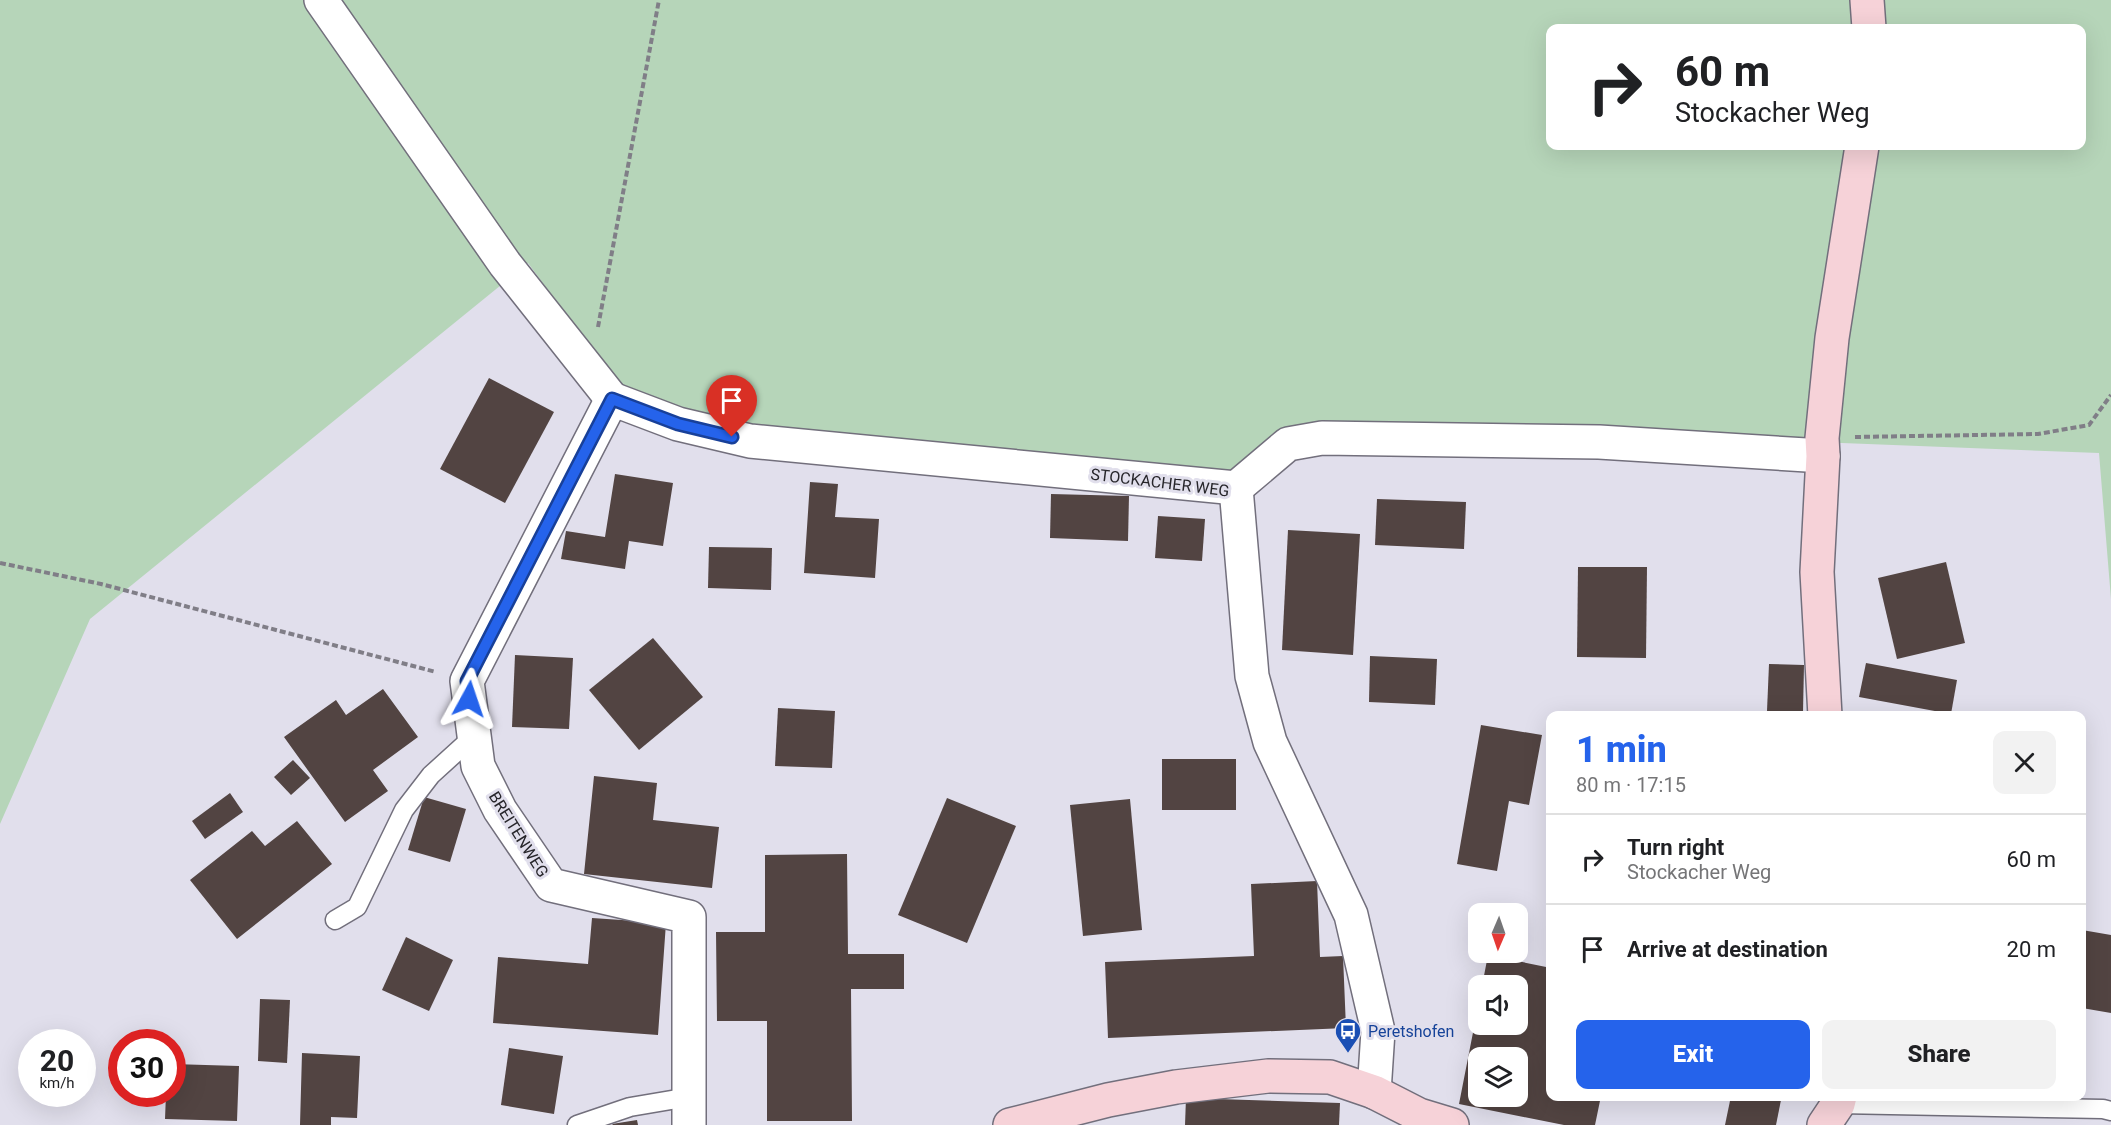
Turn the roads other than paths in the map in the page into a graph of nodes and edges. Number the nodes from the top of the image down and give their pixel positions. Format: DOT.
graph roads {
  1 [pos="321,0"];
  2 [pos="1867,0"];
  3 [pos="1869,24"];
  4 [pos="1861,150"];
  5 [pos="612,399"];
  6 [pos="1823,447"];
  7 [pos="1236,488"];
  8 [pos="1825,711"];
  9 [pos="474,736"];
  10 [pos="335,920"];
  11 [pos="1374,1092"];
  12 [pos="1834,1108"];
  13 [pos="689,1111"];
  14 [pos="2111,1112"];
  15 [pos="1023,1123"];
  16 [pos="577,1125"];
  17 [pos="1452,1125"];
  1 -- 5 [label="street"];
  2 -- 3 [label="street"];
  4 -- 6 [label="street"];
  5 -- 7 [label="street, STOCKACHER WEG"];
  5 -- 9 [label="street, BREITENWEG"];
  6 -- 7 [label="street"];
  6 -- 8 [label="street"];
  7 -- 11 [label="street, STOCKACHER WEG"];
  9 -- 10 [label="lane"];
  9 -- 13 [label="street, BREITENWEG"];
  11 -- 15 [label="street"];
  11 -- 17 [label="street"];
  12 -- 14 [label="lane"];
  13 -- 16 [label="lane"];
}
